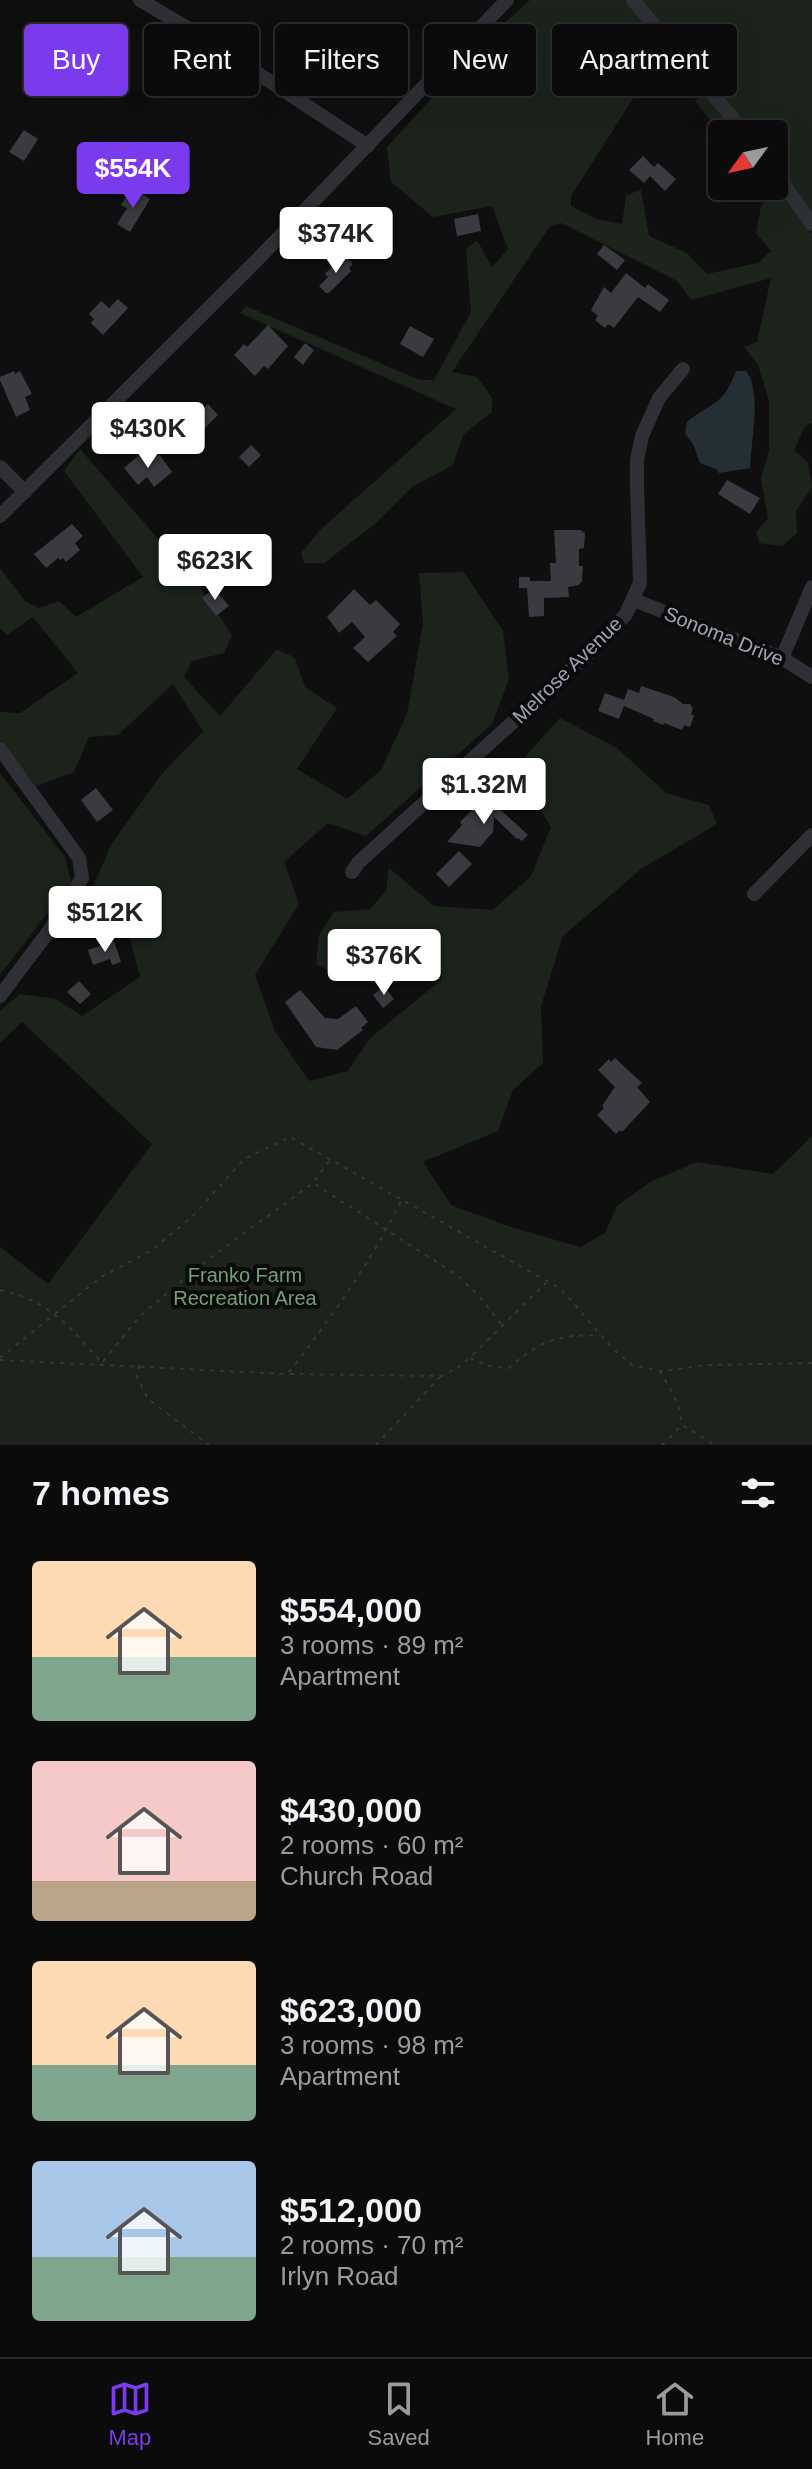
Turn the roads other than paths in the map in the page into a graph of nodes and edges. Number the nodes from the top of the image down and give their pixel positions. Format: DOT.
graph roads {
  1 [pos="140,0"];
  2 [pos="507,0"];
  3 [pos="633,0"];
  4 [pos="734,120"];
  5 [pos="368,146"];
  6 [pos="788,191"];
  7 [pos="812,224"];
  8 [pos="683,369"];
  9 [pos="0,467"];
  10 [pos="25,492"];
  11 [pos="0,516"];
  12 [pos="812,587"];
  13 [pos="634,600"];
  14 [pos="782,658"];
  15 [pos="812,677"];
  16 [pos="0,749"];
  17 [pos="812,835"];
  18 [pos="352,872"];
  19 [pos="754,894"];
  20 [pos="0,996"];
  1 -- 5 [label="street"];
  2 -- 5 [label="street"];
  3 -- 4 [label="street"];
  5 -- 10 [label="street"];
  6 -- 7 [label="street"];
  8 -- 13 [label="street, Melrose Avenue"];
  9 -- 10 [label="street"];
  10 -- 11 [label="street"];
  12 -- 14 [label="street"];
  13 -- 14 [label="street, Sonoma Drive"];
  13 -- 18 [label="street, Melrose Avenue"];
  14 -- 15 [label="street, Sonoma Drive"];
  16 -- 20 [label="street"];
  17 -- 19 [label="street"];
}
